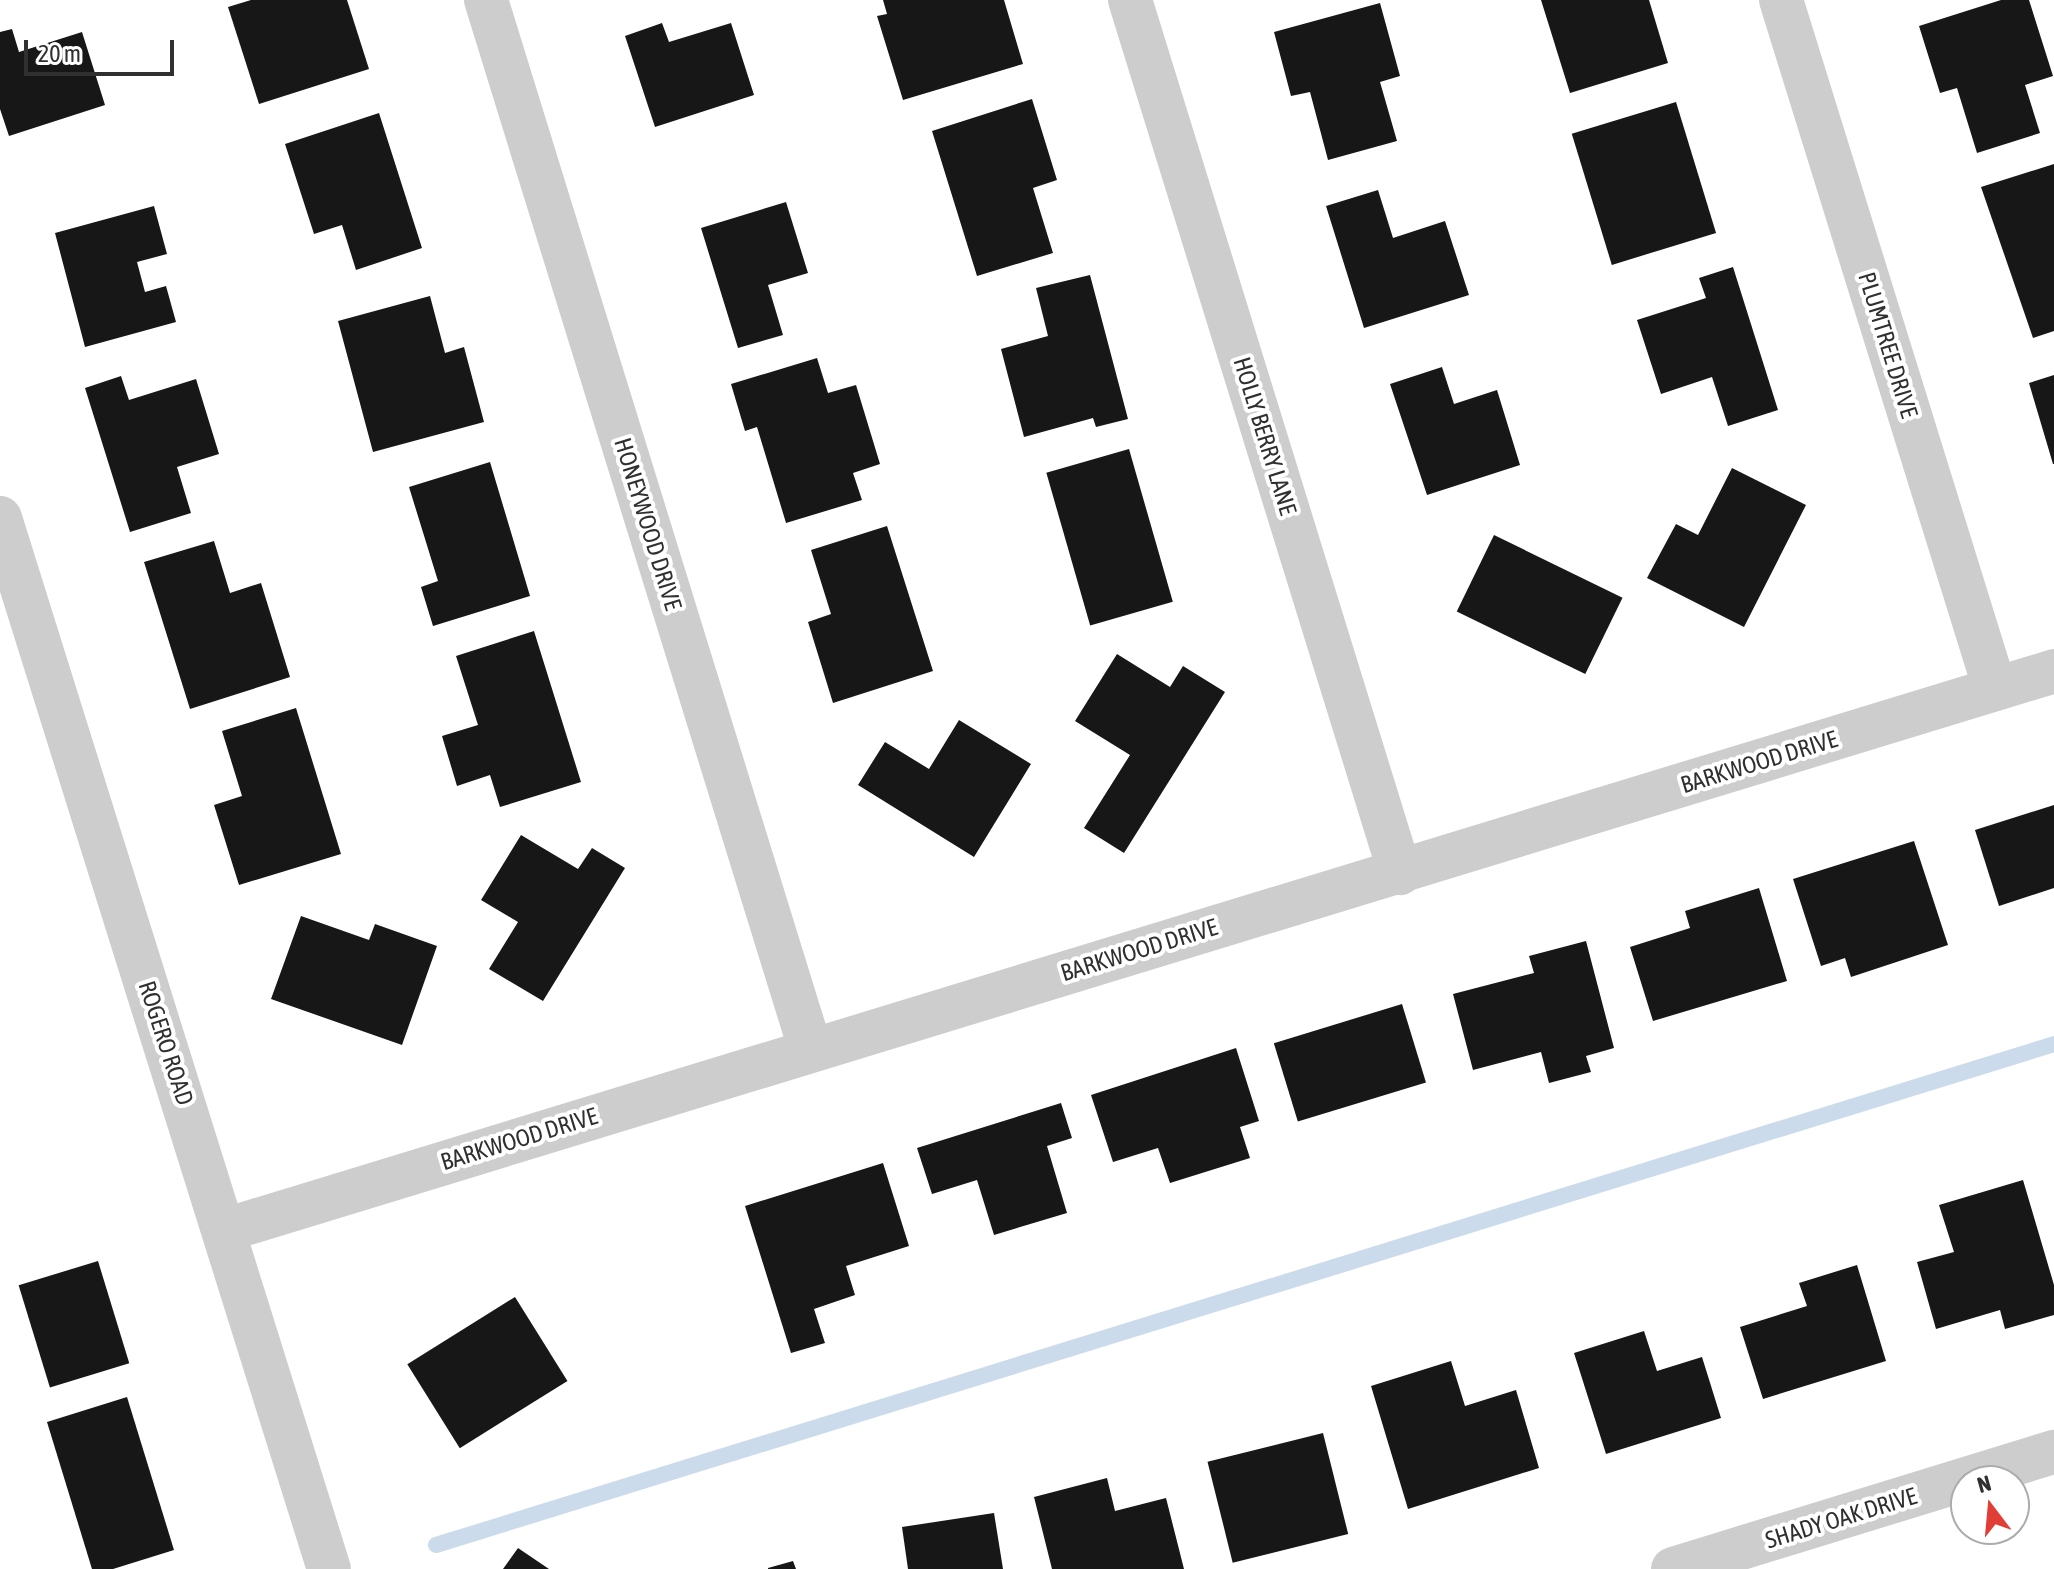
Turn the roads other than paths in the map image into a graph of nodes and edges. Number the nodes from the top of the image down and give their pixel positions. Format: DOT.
graph roads {
  1 [pos="486,0"];
  2 [pos="1130,0"];
  3 [pos="1781,0"];
  4 [pos="0,518"];
  5 [pos="2054,671"];
  6 [pos="1995,689"];
  7 [pos="1400,873"];
  8 [pos="810,1048"];
  9 [pos="225,1230"];
  10 [pos="2054,1452"];
  11 [pos="329,1569"];
  12 [pos="1673,1569"];
  1 -- 8 [label="street, HONEYWOOD DRIVE"];
  2 -- 7 [label="street, HOLLY BERRY LANE"];
  3 -- 6 [label="street, PLUMTREE DRIVE"];
  4 -- 9 [label="street, ROGERO ROAD"];
  5 -- 6 [label="street, BARKWOOD DRIVE"];
  6 -- 7 [label="street, BARKWOOD DRIVE"];
  7 -- 8 [label="street, BARKWOOD DRIVE"];
  8 -- 9 [label="street, BARKWOOD DRIVE"];
  9 -- 11 [label="street, ROGERO ROAD"];
  10 -- 12 [label="street, SHADY OAK DRIVE"];
}
